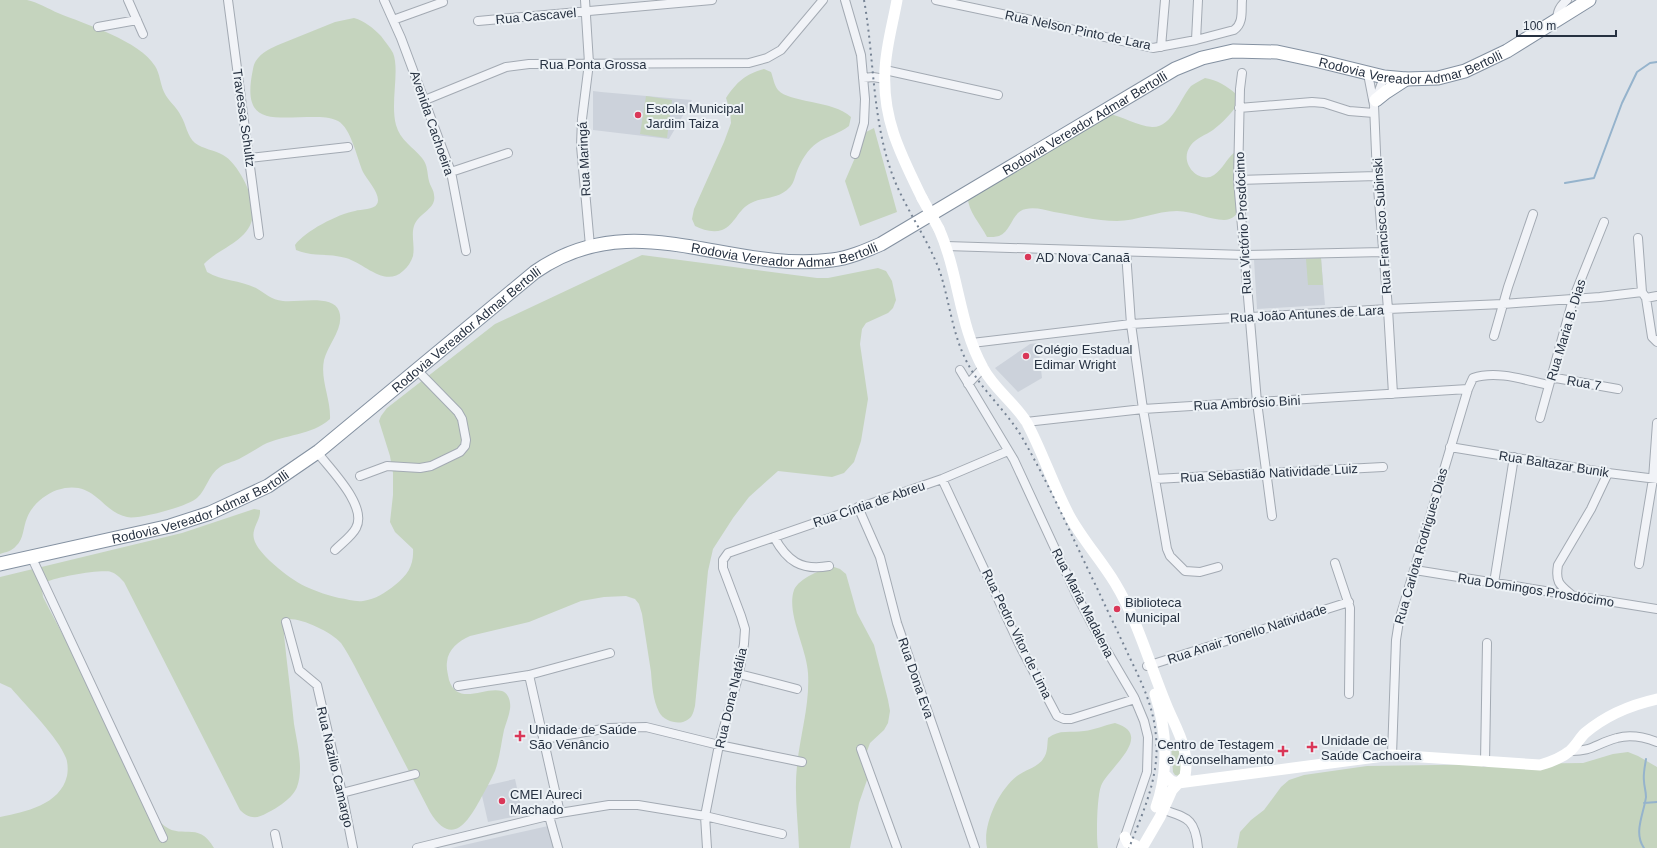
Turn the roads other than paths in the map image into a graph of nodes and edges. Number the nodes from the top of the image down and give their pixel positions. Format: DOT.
graph roads {
  1 [pos="128,0"];
  2 [pos="228,0"];
  3 [pos="384,0"];
  4 [pos="586,0"];
  5 [pos="712,0"];
  6 [pos="823,0"];
  7 [pos="845,0"];
  8 [pos="897,0"];
  9 [pos="936,0"];
  10 [pos="1165,0"];
  11 [pos="1198,0"];
  12 [pos="1242,0"];
  13 [pos="1567,0"];
  14 [pos="1589,0"];
  15 [pos="443,2"];
  16 [pos="586,12"];
  17 [pos="137,20"];
  18 [pos="394,20"];
  19 [pos="1557,20"];
  20 [pos="478,21"];
  21 [pos="98,27"];
  22 [pos="143,34"];
  23 [pos="1196,40"];
  24 [pos="1162,47"];
  25 [pos="589,63"];
  26 [pos="1242,73"];
  27 [pos="1368,74"];
  28 [pos="885,75"];
  29 [pos="1384,77"];
  30 [pos="863,78"];
  31 [pos="1406,79"];
  32 [pos="998,95"];
  33 [pos="425,100"];
  34 [pos="1375,106"];
  35 [pos="1239,108"];
  36 [pos="348,147"];
  37 [pos="508,153"];
  38 [pos="855,154"];
  39 [pos="250,158"];
  40 [pos="451,172"];
  41 [pos="1377,176"];
  42 [pos="1238,180"];
  43 [pos="1533,214"];
  44 [pos="1604,222"];
  45 [pos="259,235"];
  46 [pos="1638,238"];
  47 [pos="590,246"];
  48 [pos="946,246"];
  49 [pos="466,251"];
  50 [pos="1126,252"];
  51 [pos="1384,252"];
  52 [pos="1245,255"];
  53 [pos="1644,295"];
  54 [pos="1657,296"];
  55 [pos="1573,299"];
  56 [pos="1503,304"];
  57 [pos="1388,309"];
  58 [pos="1249,317"];
  59 [pos="1131,324"];
  60 [pos="1494,336"];
  61 [pos="1657,342"];
  62 [pos="972,343"];
  63 [pos="983,368"];
  64 [pos="417,370"];
  65 [pos="960,370"];
  66 [pos="1549,381"];
  67 [pos="968,384"];
  68 [pos="1468,389"];
  69 [pos="1618,389"];
  70 [pos="1393,394"];
  71 [pos="1257,402"];
  72 [pos="1143,409"];
  73 [pos="1540,418"];
  74 [pos="1026,422"];
  75 [pos="1657,423"];
  76 [pos="1450,447"];
  77 [pos="1008,451"];
  78 [pos="317,452"];
  79 [pos="1514,457"];
  80 [pos="1383,467"];
  81 [pos="1608,473"];
  82 [pos="1268,474"];
  83 [pos="360,476"];
  84 [pos="942,479"];
  85 [pos="1155,479"];
  86 [pos="1655,479"];
  87 [pos="858,507"];
  88 [pos="1272,516"];
  89 [pos="774,537"];
  90 [pos="335,550"];
  91 [pos="728,553"];
  92 [pos="31,556"];
  93 [pos="1335,563"];
  94 [pos="0,564"];
  95 [pos="1639,564"];
  96 [pos="829,566"];
  97 [pos="1218,567"];
  98 [pos="1415,570"];
  99 [pos="1494,583"];
  100 [pos="1574,596"];
  101 [pos="1348,602"];
  102 [pos="1657,609"];
  103 [pos="286,622"];
  104 [pos="1487,643"];
  105 [pos="610,653"];
  106 [pos="1149,665"];
  107 [pos="739,674"];
  108 [pos="528,675"];
  109 [pos="458,686"];
  110 [pos="797,689"];
  111 [pos="1349,694"];
  112 [pos="1657,699"];
  113 [pos="1135,700"];
  114 [pos="1181,738"];
  115 [pos="544,739"];
  116 [pos="1164,740"];
  117 [pos="1657,742"];
  118 [pos="719,746"];
  119 [pos="861,749"];
  120 [pos="1569,751"];
  121 [pos="1392,755"];
  122 [pos="802,762"];
  123 [pos="1485,762"];
  124 [pos="415,774"];
  125 [pos="1165,774"];
  126 [pos="1182,779"];
  127 [pos="342,793"];
  128 [pos="1160,809"];
  129 [pos="560,813"];
  130 [pos="549,816"];
  131 [pos="705,816"];
  132 [pos="275,834"];
  133 [pos="782,834"];
  134 [pos="164,838"];
  135 [pos="1130,845"];
  136 [pos="278,848"];
  137 [pos="353,848"];
  138 [pos="417,848"];
  139 [pos="558,848"];
  140 [pos="708,848"];
  141 [pos="897,848"];
  142 [pos="975,848"];
  143 [pos="1198,848"];
  1 -- 17 [label="street"];
  2 -- 39 [label="street, Travessa Schultz"];
  3 -- 18 [label="street, Avenida Cachoeira"];
  4 -- 16 [label="street, Rua Maringá"];
  5 -- 16 [label="street, Rua Cascavel"];
  6 -- 25 [label="street, Rua Ponta Grossa"];
  7 -- 30 [label="street"];
  8 -- 28 [label="main road"];
  9 -- 24 [label="street, Rua Nelson Pinto de Lara"];
  10 -- 24 [label="street"];
  11 -- 23 [label="street"];
  12 -- 23 [label="street, Rua Nelson Pinto de Lara"];
  13 -- 19 [label="street"];
  14 -- 19 [label="highway, Rodovia Vereador Admar Bertolli"];
  15 -- 18 [label="street"];
  16 -- 20 [label="street, Rua Cascavel"];
  16 -- 25 [label="street, Rua Maringá"];
  17 -- 21 [label="street"];
  17 -- 22 [label="street"];
  18 -- 33 [label="street, Avenida Cachoeira"];
  19 -- 31 [label="highway, Rodovia Vereador Admar Bertolli"];
  23 -- 24 [label="street, Rua Nelson Pinto de Lara"];
  25 -- 33 [label="street, Rua Ponta Grossa"];
  25 -- 47 [label="street, Rua Maringá"];
  26 -- 35 [label="street, Rua Victório Prosdócimo"];
  27 -- 29 [label="highway, Rodovia Vereador Admar Bertolli"];
  27 -- 34 [label="street, Rua Francisco Subinski"];
  27 -- 47 [label="highway, Rodovia Vereador Admar Bertolli"];
  28 -- 30 [label="street"];
  28 -- 32 [label="street"];
  28 -- 48 [label="main road, bridge"];
  29 -- 31 [label="highway, Rodovia Vereador Admar Bertolli"];
  29 -- 34 [label="street, Rua Francisco Subinski"];
  30 -- 38 [label="street"];
  31 -- 34 [label="highway"];
  33 -- 40 [label="street, Avenida Cachoeira"];
  34 -- 35 [label="street"];
  34 -- 41 [label="street, Rua Francisco Subinski"];
  35 -- 42 [label="street, Rua Victório Prosdócimo"];
  36 -- 39 [label="street"];
  37 -- 40 [label="street"];
  39 -- 45 [label="street, Travessa Schultz"];
  40 -- 49 [label="street, Avenida Cachoeira"];
  41 -- 42 [label="street"];
  41 -- 51 [label="street, Rua Francisco Subinski"];
  42 -- 52 [label="street, Rua Victório Prosdócimo"];
  43 -- 56 [label="street"];
  44 -- 55 [label="street, Rua Maria B. Dias"];
  46 -- 53 [label="street"];
  47 -- 64 [label="highway, Rodovia Vereador Admar Bertolli"];
  48 -- 50 [label="street"];
  48 -- 62 [label="main road"];
  50 -- 52 [label="street"];
  50 -- 59 [label="street"];
  51 -- 52 [label="street"];
  51 -- 57 [label="street, Rua Francisco Subinski"];
  52 -- 58 [label="street, Rua Victório Prosdócimo"];
  53 -- 54 [label="street, Rua João Antunes de Lara"];
  53 -- 55 [label="street, Rua João Antunes de Lara"];
  53 -- 61 [label="street"];
  55 -- 56 [label="street, Rua João Antunes de Lara"];
  55 -- 66 [label="street, Rua Maria B. Dias"];
  56 -- 57 [label="street, Rua João Antunes de Lara"];
  56 -- 60 [label="street"];
  57 -- 58 [label="street, Rua João Antunes de Lara"];
  57 -- 70 [label="street, Rua Francisco Subinski"];
  58 -- 59 [label="street, Rua João Antunes de Lara"];
  58 -- 71 [label="street, Rua Victório Prosdócimo"];
  59 -- 62 [label="street, Rua João Antunes de Lara"];
  59 -- 72 [label="street"];
  62 -- 63 [label="main road"];
  63 -- 67 [label="street"];
  63 -- 74 [label="main road"];
  64 -- 78 [label="highway, Rodovia Vereador Admar Bertolli"];
  64 -- 83 [label="street"];
  65 -- 67 [label="street, Rua Maria Madalena"];
  66 -- 68 [label="street, Rua 7"];
  66 -- 69 [label="street, Rua 7"];
  66 -- 73 [label="street, Rua Maria B. Dias"];
  67 -- 77 [label="street, Rua Maria Madalena"];
  68 -- 70 [label="street, Rua Ambrósio Bini"];
  68 -- 76 [label="street, Rua Carlota Rodrigues Dias"];
  70 -- 71 [label="street, Rua Ambrósio Bini"];
  71 -- 72 [label="street, Rua Ambrósio Bini"];
  71 -- 82 [label="street, Rua Victório Prosdócimo"];
  72 -- 74 [label="street, Rua Ambrósio Bini"];
  72 -- 85 [label="street"];
  74 -- 106 [label="main road"];
  75 -- 86 [label="street"];
  76 -- 79 [label="street, Rua Baltazar Bunik"];
  76 -- 98 [label="street, Rua Carlota Rodrigues Dias"];
  77 -- 84 [label="street, Rua Cíntia de Abreu"];
  77 -- 113 [label="street, Rua Maria Madalena"];
  78 -- 90 [label="street"];
  78 -- 92 [label="highway, Rodovia Vereador Admar Bertolli"];
  79 -- 81 [label="street, Rua Baltazar Bunik"];
  79 -- 99 [label="street"];
  80 -- 82 [label="street, Rua Sebastião Natividade Luiz"];
  81 -- 86 [label="street, Rua Baltazar Bunik"];
  81 -- 100 [label="street"];
  82 -- 85 [label="street, Rua Sebastião Natividade Luiz"];
  82 -- 88 [label="street, Rua Victório Prosdócimo"];
  84 -- 87 [label="street, Rua Cíntia de Abreu"];
  84 -- 113 [label="street, Rua Pedro Vitor de Lima"];
  85 -- 97 [label="street"];
  86 -- 95 [label="street"];
  87 -- 89 [label="street, Rua Cíntia de Abreu"];
  87 -- 142 [label="street, Rua Dona Eva"];
  89 -- 91 [label="street, Rua Cíntia de Abreu"];
  89 -- 96 [label="street"];
  91 -- 107 [label="street, Rua Dona Natália"];
  92 -- 94 [label="highway, Rodovia Vereador Admar Bertolli"];
  92 -- 134 [label="street"];
  93 -- 101 [label="street"];
  98 -- 99 [label="street, Rua Domingos Prosdócimo"];
  98 -- 121 [label="street, Rua Carlota Rodrigues Dias"];
  99 -- 100 [label="street, Rua Domingos Prosdócimo"];
  100 -- 102 [label="street, Rua Domingos Prosdócimo"];
  101 -- 106 [label="street, Rua Anair Tonello Natividade"];
  101 -- 111 [label="street"];
  103 -- 127 [label="street, Rua Nazilio Camargo"];
  104 -- 123 [label="street"];
  105 -- 108 [label="street"];
  106 -- 114 [label="main road"];
  106 -- 116 [label="main road"];
  107 -- 110 [label="street"];
  107 -- 118 [label="street, Rua Dona Natália"];
  108 -- 109 [label="street"];
  108 -- 115 [label="street"];
  112 -- 120 [label="main road"];
  113 -- 135 [label="street, Rua Maria Madalena"];
  114 -- 116 [label="main road"];
  114 -- 126 [label="main road"];
  115 -- 118 [label="street"];
  115 -- 129 [label="street"];
  116 -- 125 [label="main road"];
  117 -- 120 [label="street"];
  118 -- 122 [label="street"];
  118 -- 131 [label="street, Rua Dona Natália"];
  119 -- 141 [label="street"];
  120 -- 123 [label="main road"];
  121 -- 123 [label="main road"];
  121 -- 126 [label="main road"];
  124 -- 127 [label="street"];
  125 -- 126 [label="main road"];
  125 -- 128 [label="main road"];
  126 -- 128 [label="main road"];
  127 -- 137 [label="street, Rua Nazilio Camargo"];
  128 -- 135 [label="main road"];
  128 -- 143 [label="street"];
  129 -- 130 [label="street"];
  129 -- 131 [label="street"];
  130 -- 138 [label="street"];
  130 -- 139 [label="street"];
  131 -- 133 [label="street"];
  131 -- 140 [label="street, Rua Dona Natália"];
  132 -- 136 [label="street"];
}
